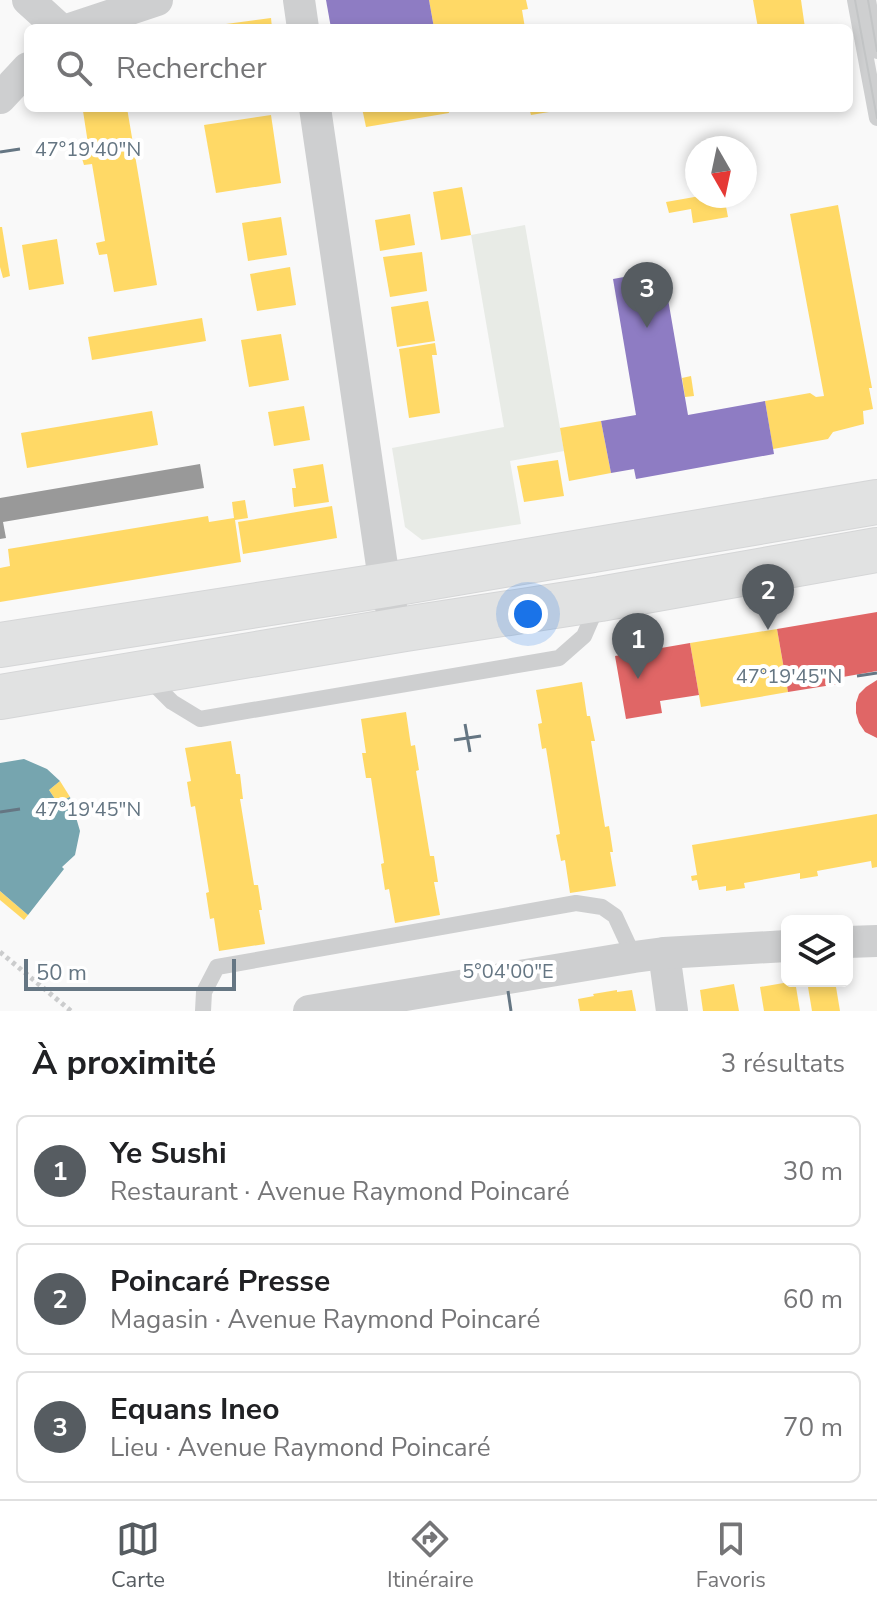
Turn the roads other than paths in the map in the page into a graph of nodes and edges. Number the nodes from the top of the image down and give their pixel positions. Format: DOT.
graph roads {
  1 [pos="28,0"];
  2 [pos="157,0"];
  3 [pos="299,0"];
  4 [pos="855,0"];
  5 [pos="868,0"];
  6 [pos="55,24"];
  7 [pos="85,24"];
  8 [pos="302,24"];
  9 [pos="877,51"];
  10 [pos="24,72"];
  11 [pos="0,98"];
  12 [pos="316,112"];
  13 [pos="877,118"];
  14 [pos="877,502"];
  15 [pos="754,522"];
  16 [pos="877,550"];
  17 [pos="769,568"];
  18 [pos="386,585"];
  19 [pos="600,599"];
  20 [pos="405,629"];
  21 [pos="0,645"];
  22 [pos="144,673"];
  23 [pos="0,697"];
  24 [pos="877,941"];
  25 [pos="853,942"];
  26 [pos="781,946"];
  27 [pos="649,955"];
  28 [pos="323,1010"];
  29 [pos="203,1011"];
  30 [pos="672,1011"];
  1 -- 6 [label="street"];
  2 -- 7 [label="street"];
  3 -- 8 [label="street"];
  4 -- 13 [label="lane"];
  5 -- 9 [label="lane"];
  10 -- 11 [label="street"];
  12 -- 18 [label="street"];
  14 -- 15 [label="main road"];
  15 -- 17 [label="street"];
  15 -- 18 [label="main road"];
  16 -- 17 [label="main road"];
  17 -- 19 [label="main road"];
  18 -- 20 [label="street"];
  18 -- 21 [label="main road"];
  19 -- 20 [label="main road"];
  19 -- 22 [label="lane"];
  20 -- 22 [label="main road"];
  22 -- 23 [label="main road"];
  24 -- 25 [label="street"];
  26 -- 27 [label="street"];
  27 -- 28 [label="street"];
  27 -- 29 [label="lane"];
  27 -- 30 [label="street"];
}
